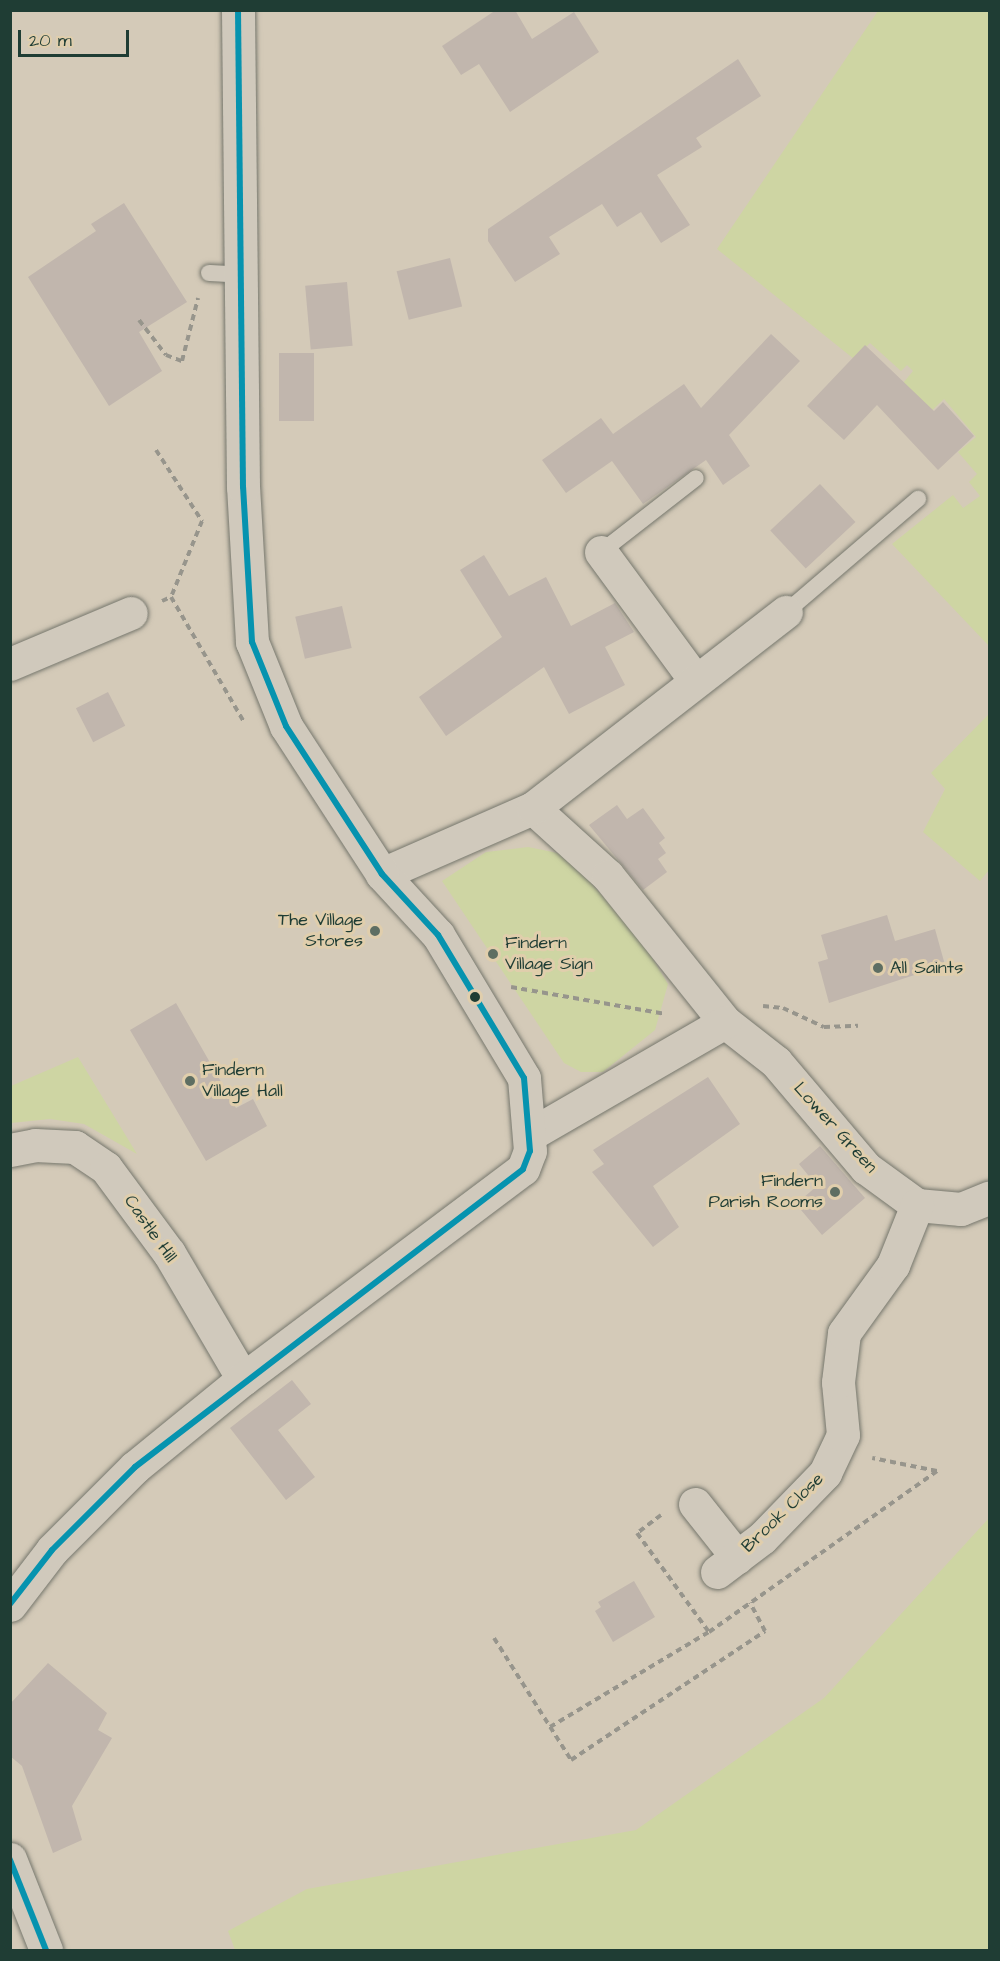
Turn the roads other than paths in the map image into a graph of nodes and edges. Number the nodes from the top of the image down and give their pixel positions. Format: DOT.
graph roads {
  1 [pos="238,10"];
  2 [pos="209,273"];
  3 [pos="243,275"];
  4 [pos="696,478"];
  5 [pos="918,499"];
  6 [pos="601,552"];
  7 [pos="786,612"];
  8 [pos="131,613"];
  9 [pos="10,664"];
  10 [pos="695,680"];
  11 [pos="533,808"];
  12 [pos="382,874"];
  13 [pos="725,1022"];
  14 [pos="531,1134"];
  15 [pos="10,1150"];
  16 [pos="990,1197"];
  17 [pos="917,1205"];
  18 [pos="243,1379"];
  19 [pos="695,1504"];
  20 [pos="10,1605"];
  21 [pos="10,1859"];
  22 [pos="46,1950"];
  1 -- 3 [label="street"];
  2 -- 3 [label="lane"];
  3 -- 12 [label="street"];
  4 -- 6 [label="lane"];
  5 -- 7 [label="lane"];
  6 -- 10 [label="street"];
  7 -- 10 [label="street"];
  8 -- 9 [label="street"];
  10 -- 11 [label="street"];
  11 -- 12 [label="street"];
  11 -- 13 [label="street, Lower Green"];
  12 -- 14 [label="street"];
  13 -- 14 [label="street"];
  13 -- 17 [label="street, Lower Green"];
  14 -- 18 [label="street"];
  15 -- 18 [label="street, Castle Hill"];
  16 -- 17 [label="street"];
  17 -- 19 [label="street, Brook Close"];
  18 -- 20 [label="street"];
  21 -- 22 [label="street"];
}
